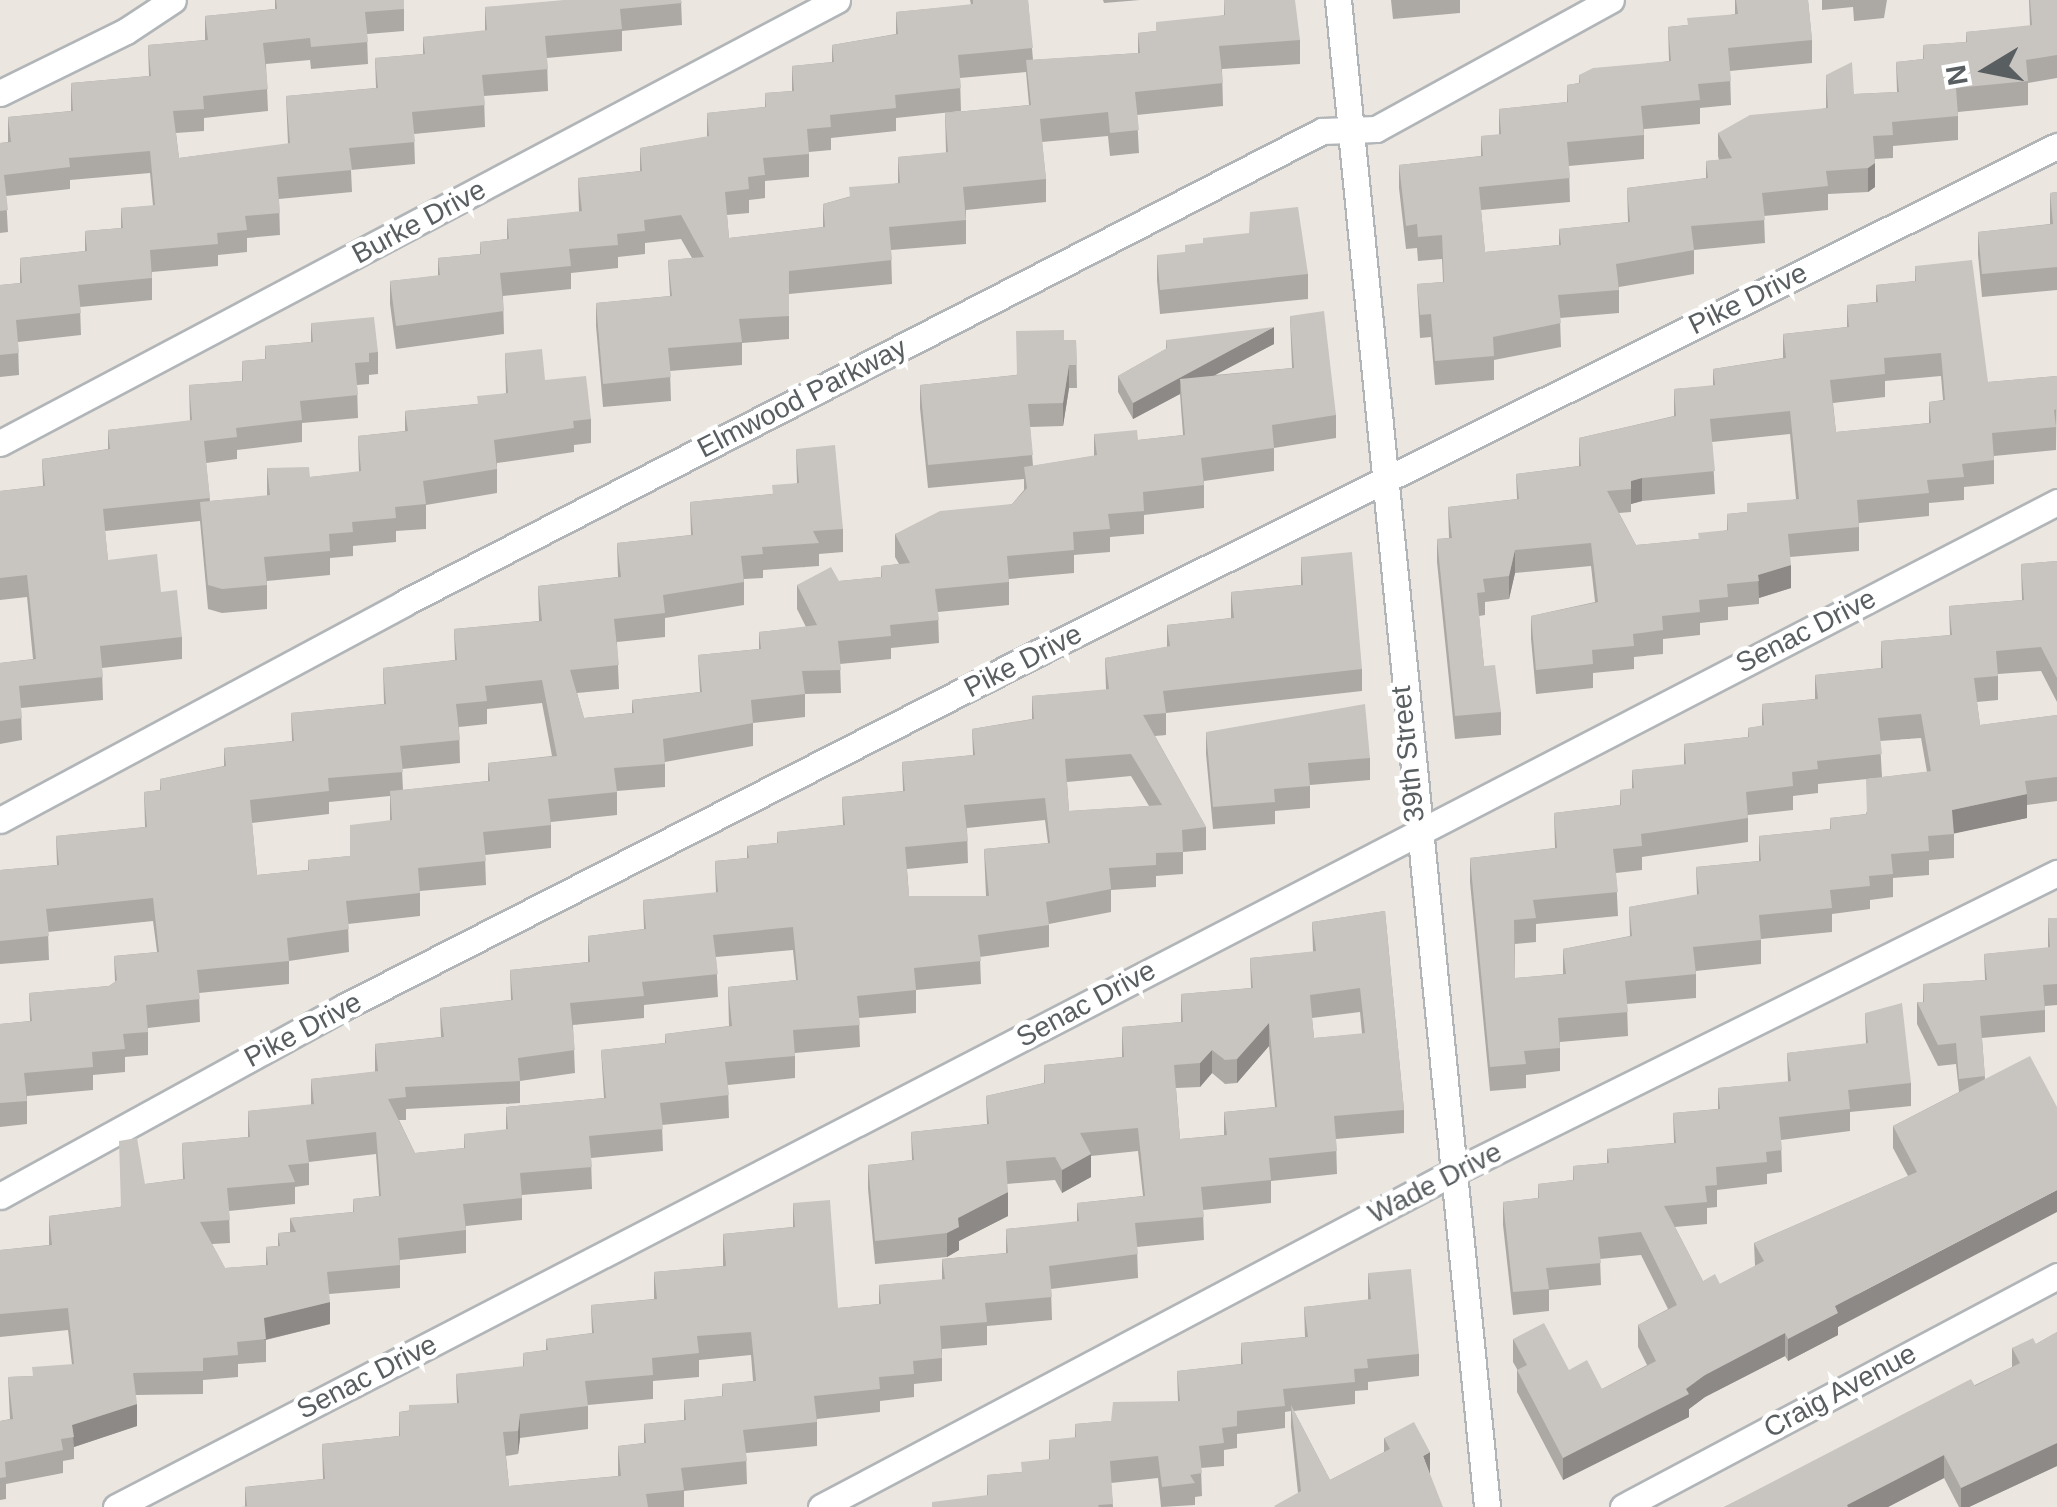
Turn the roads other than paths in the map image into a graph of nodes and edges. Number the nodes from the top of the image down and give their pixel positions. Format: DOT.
graph roads {
  1 [pos="173,0"];
  2 [pos="836,0"];
  3 [pos="1338,0"];
  4 [pos="1611,0"];
  5 [pos="0,93"];
  6 [pos="1351,129"];
  7 [pos="2057,146"];
  8 [pos="0,443"];
  9 [pos="1382,482"];
  10 [pos="2057,502"];
  11 [pos="0,820"];
  12 [pos="1416,831"];
  13 [pos="2057,873"];
  14 [pos="1450,1174"];
  15 [pos="0,1196"];
  16 [pos="2057,1276"];
  17 [pos="116,1507"];
  18 [pos="821,1507"];
  19 [pos="1487,1507"];
  20 [pos="1622,1507"];
  1 -- 5 [label="street"];
  2 -- 8 [label="street, Burke Drive"];
  3 -- 6 [label="street, 39th Street"];
  4 -- 6 [label="street, Elmwood Parkway"];
  6 -- 9 [label="street, 39th Street"];
  6 -- 11 [label="street, Elmwood Parkway"];
  7 -- 9 [label="street, Pike Drive"];
  9 -- 12 [label="street, 39th Street"];
  9 -- 15 [label="street, Pike Drive"];
  10 -- 12 [label="street, Senac Drive"];
  12 -- 14 [label="street, 39th Street"];
  12 -- 17 [label="street, Senac Drive"];
  13 -- 14 [label="street, Wade Drive"];
  14 -- 18 [label="street, Wade Drive"];
  14 -- 19 [label="street, 39th Street"];
  16 -- 20 [label="street, Craig Avenue"];
}
